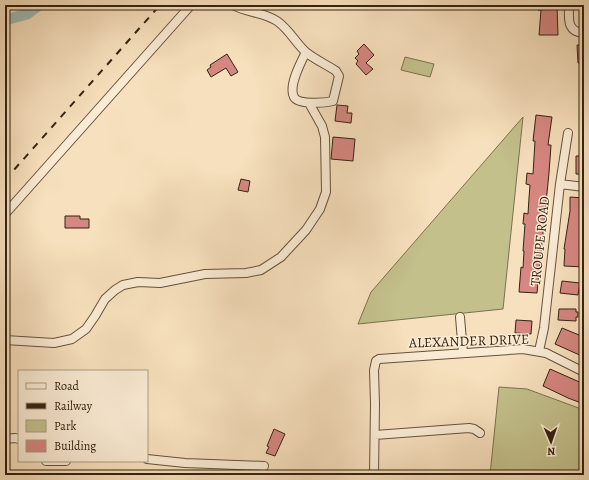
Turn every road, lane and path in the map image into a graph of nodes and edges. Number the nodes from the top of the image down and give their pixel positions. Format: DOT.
graph roads {
  1 [pos="191,5"];
  2 [pos="233,5"];
  3 [pos="569,5"];
  4 [pos="584,33"];
  5 [pos="306,52"];
  6 [pos="309,103"];
  7 [pos="568,133"];
  8 [pos="560,184"];
  9 [pos="584,186"];
  10 [pos="5,214"];
  11 [pos="460,317"];
  12 [pos="5,340"];
  13 [pos="539,351"];
  14 [pos="463,353"];
  15 [pos="584,372"];
  16 [pos="480,432"];
  17 [pos="375,435"];
  18 [pos="18,439"];
  19 [pos="5,440"];
  20 [pos="148,459"];
  21 [pos="264,466"];
  22 [pos="374,475"];
  1 -- 10 [label="street"];
  2 -- 5 [label="street"];
  3 -- 4 [label="street"];
  5 -- 6 [label="street"];
  5 -- 6 [label="street"];
  6 -- 12 [label="street"];
  7 -- 8 [label="street, TROUPE ROAD"];
  8 -- 9 [label="street"];
  8 -- 13 [label="street, TROUPE ROAD"];
  11 -- 14 [label="street"];
  13 -- 14 [label="street, ALEXANDER DRIVE"];
  13 -- 15 [label="street, ALEXANDER DRIVE"];
  14 -- 17 [label="street, ALEXANDER DRIVE"];
  16 -- 17 [label="street"];
  17 -- 22 [label="street"];
  18 -- 19 [label="street"];
  20 -- 21 [label="street"];
}
